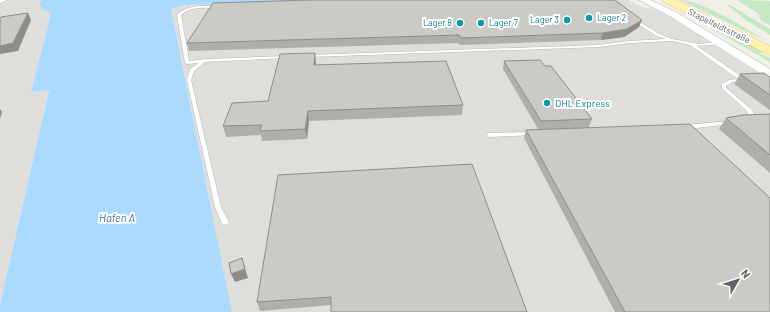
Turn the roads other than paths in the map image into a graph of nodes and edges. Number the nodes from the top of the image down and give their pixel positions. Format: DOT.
graph roads {
  1 [pos="4,0"];
  2 [pos="644,0"];
  3 [pos="668,0"];
  4 [pos="676,0"];
  5 [pos="0,2"];
  6 [pos="226,7"];
  7 [pos="629,17"];
  8 [pos="673,40"];
  9 [pos="692,44"];
  10 [pos="721,44"];
  11 [pos="770,46"];
  12 [pos="770,51"];
  13 [pos="303,56"];
  14 [pos="295,57"];
  15 [pos="208,60"];
  16 [pos="770,74"];
  17 [pos="687,127"];
  18 [pos="679,128"];
  19 [pos="693,133"];
  20 [pos="537,134"];
  21 [pos="489,136"];
  22 [pos="225,222"];
  1 -- 5 [label="street"];
  2 -- 10 [label="street"];
  3 -- 12 [label="main road, Stapelfeldtstraße"];
  4 -- 11 [label="main road, Stapelfeldtstraße"];
  6 -- 15 [label="lane"];
  7 -- 8 [label="lane"];
  8 -- 9 [label="lane"];
  8 -- 13 [label="lane"];
  9 -- 10 [label="lane"];
  9 -- 17 [label="lane"];
  10 -- 16 [label="street"];
  14 -- 15 [label="lane"];
  15 -- 22 [label="lane"];
  17 -- 18 [label="lane"];
  17 -- 19 [label="lane"];
  20 -- 21 [label="lane"];
}
